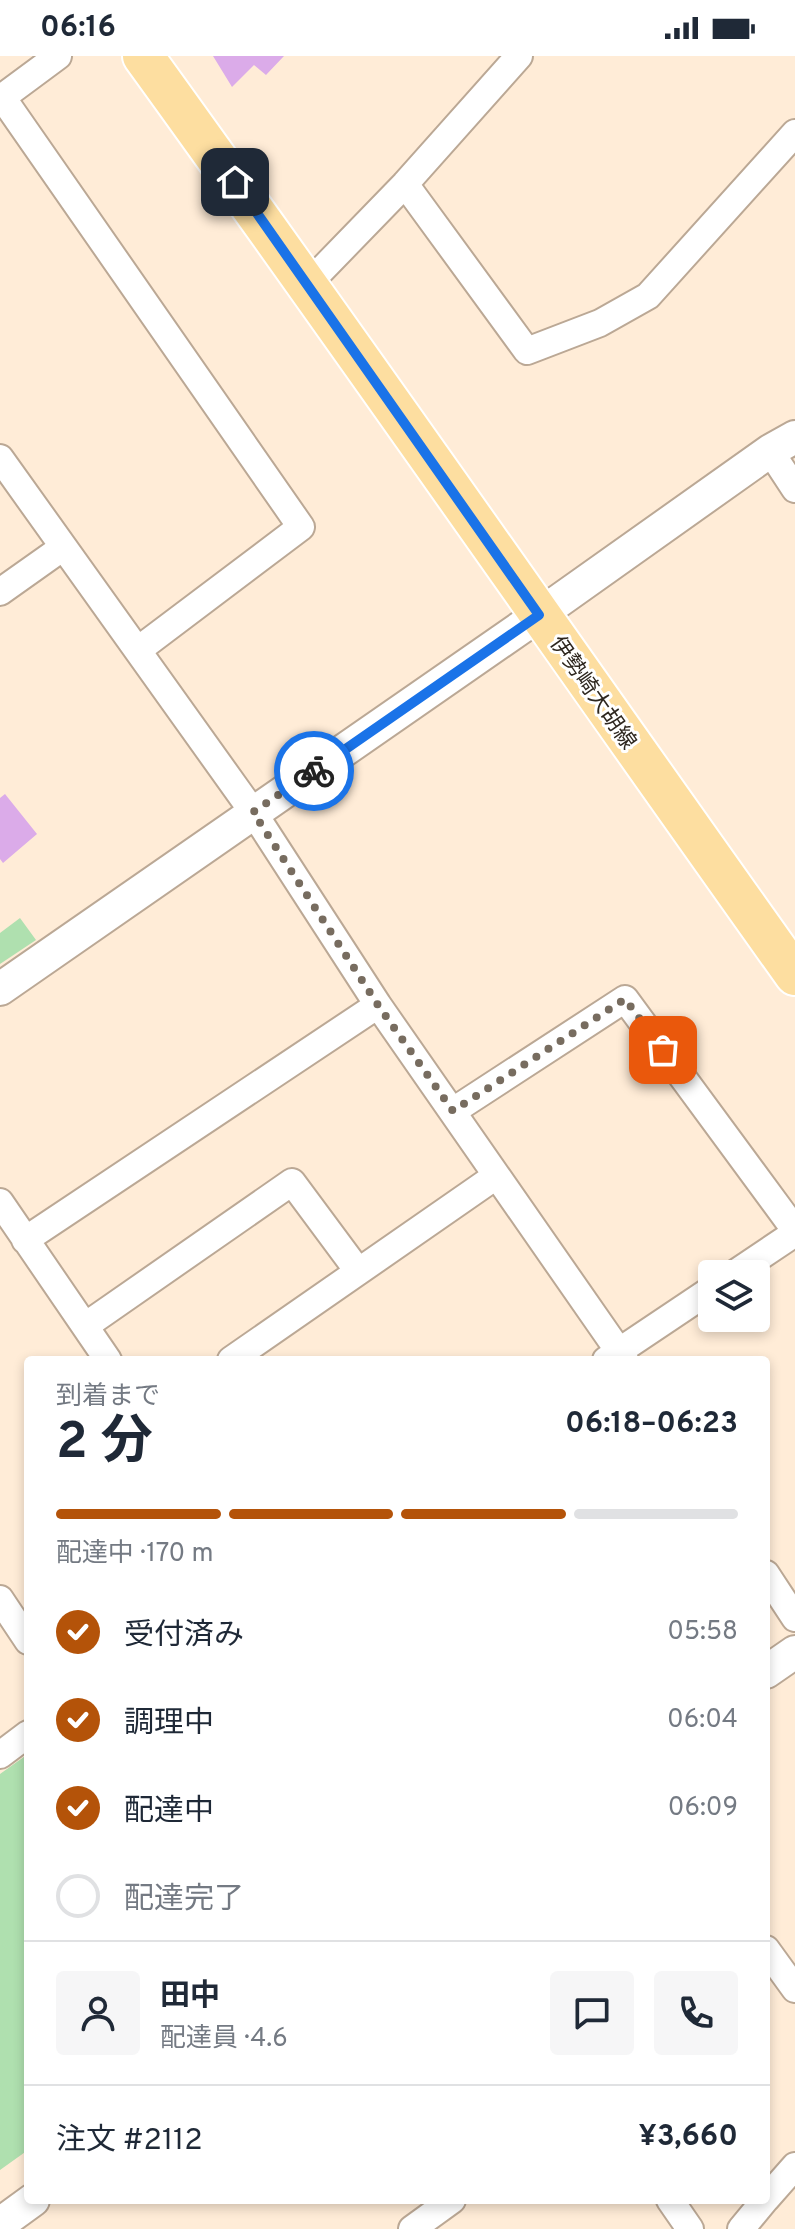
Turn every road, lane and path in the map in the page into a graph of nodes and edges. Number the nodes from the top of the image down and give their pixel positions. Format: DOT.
graph roads {
  1 [pos="58,56"];
  2 [pos="143,56"];
  3 [pos="519,56"];
  4 [pos="1,98"];
  5 [pos="795,133"];
  6 [pos="405,184"];
  7 [pos="308,284"];
  8 [pos="782,444"];
  9 [pos="0,458"];
  10 [pos="795,489"];
  11 [pos="62,548"];
  12 [pos="0,592"];
  13 [pos="539,615"];
  14 [pos="138,650"];
  15 [pos="253,812"];
  16 [pos="795,975"];
  17 [pos="0,989"];
  18 [pos="378,1005"];
  19 [pos="453,1111"];
  20 [pos="496,1176"];
  21 [pos="0,1202"];
  22 [pos="795,1232"];
  23 [pos="25,1240"];
  24 [pos="754,1260"];
  25 [pos="358,1271"];
  26 [pos="698,1299"];
  27 [pos="85,1326"];
  28 [pos="105,1356"];
  29 [pos="237,1356"];
  30 [pos="615,1356"];
  31 [pos="617,1356"];
  32 [pos="770,1580"];
  33 [pos="0,1599"];
  34 [pos="795,1618"];
  35 [pos="24,1635"];
  36 [pos="795,1652"];
  37 [pos="770,1669"];
  38 [pos="24,1737"];
  39 [pos="0,1755"];
  40 [pos="770,1955"];
  41 [pos="795,1989"];
  42 [pos="795,2166"];
  43 [pos="770,2195"];
  44 [pos="28,2204"];
  45 [pos="446,2204"];
  46 [pos="673,2204"];
  47 [pos="763,2204"];
  48 [pos="0,2224"];
  49 [pos="412,2229"];
  50 [pos="690,2229"];
  51 [pos="741,2229"];
  1 -- 4 [label="street"];
  2 -- 7 [label="main road, 伊勢崎大胡線"];
  3 -- 6 [label="street"];
  4 -- 14 [label="street"];
  5 -- 6 [label="street"];
  6 -- 7 [label="street"];
  7 -- 13 [label="main road, 伊勢崎大胡線"];
  8 -- 10 [label="street"];
  8 -- 13 [label="street"];
  9 -- 11 [label="street"];
  11 -- 12 [label="street"];
  11 -- 14 [label="street"];
  13 -- 15 [label="street"];
  13 -- 16 [label="main road, 伊勢崎大胡線"];
  14 -- 15 [label="street"];
  15 -- 17 [label="street"];
  15 -- 18 [label="street"];
  18 -- 19 [label="street"];
  18 -- 23 [label="street"];
  19 -- 20 [label="street"];
  19 -- 22 [label="street"];
  20 -- 25 [label="street"];
  20 -- 30 [label="street"];
  21 -- 23 [label="street"];
  22 -- 24 [label="street"];
  23 -- 27 [label="street"];
  25 -- 27 [label="street"];
  25 -- 29 [label="street"];
  26 -- 31 [label="street"];
  27 -- 28 [label="street"];
  32 -- 34 [label="street"];
  33 -- 35 [label="street"];
  36 -- 37 [label="street"];
  38 -- 39 [label="street"];
  40 -- 41 [label="street"];
  42 -- 43 [label="street"];
  44 -- 48 [label="street"];
  45 -- 49 [label="street"];
  46 -- 50 [label="street"];
  47 -- 51 [label="street"];
}
